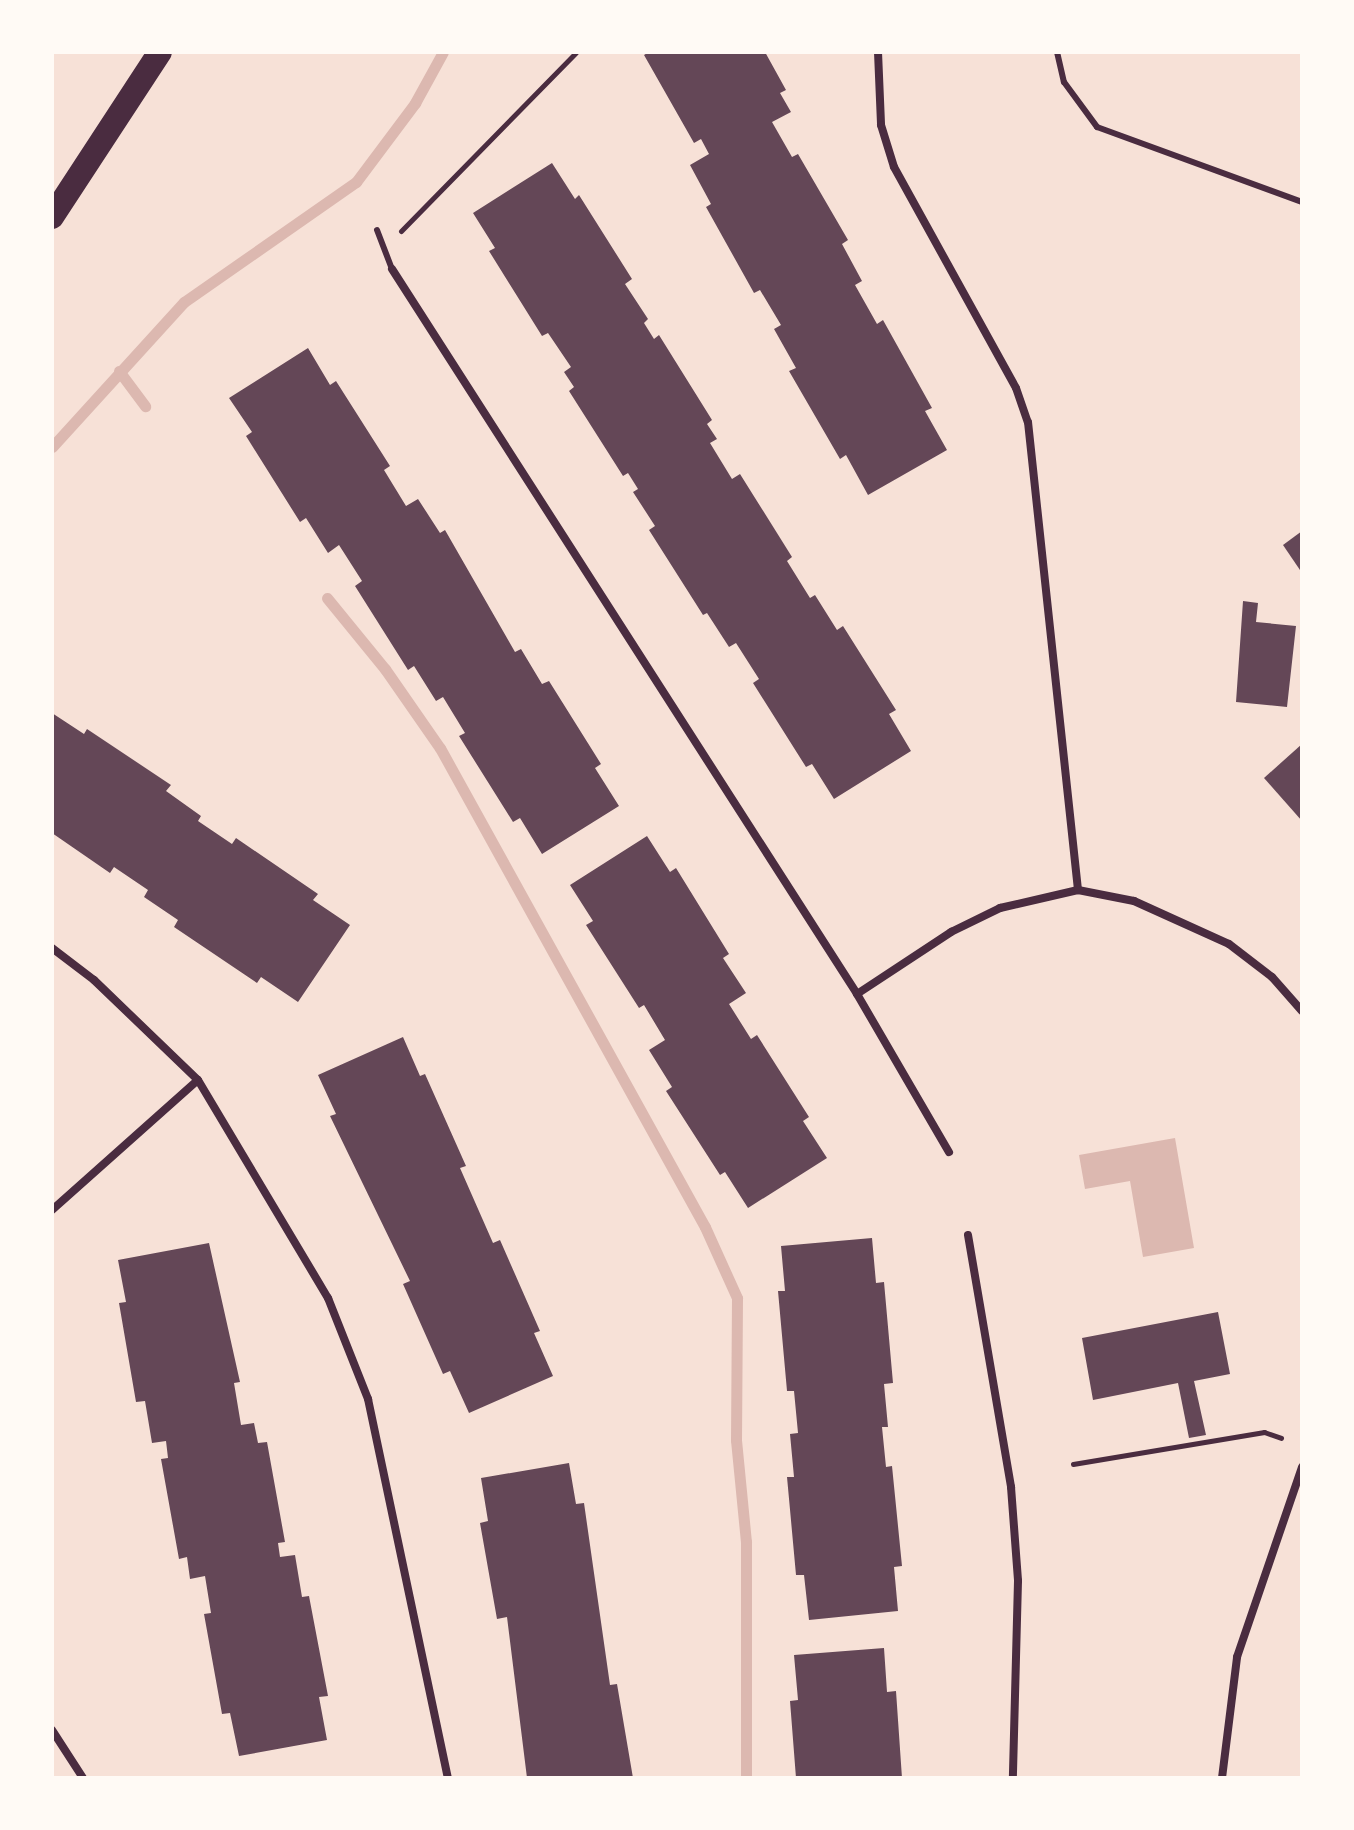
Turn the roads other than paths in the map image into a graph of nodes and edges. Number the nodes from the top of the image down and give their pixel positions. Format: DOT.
graph roads {
  1 [pos="160,52"];
  2 [pos="878,52"];
  3 [pos="1057,52"];
  4 [pos="1302,202"];
  5 [pos="52,217"];
  6 [pos="377,230"];
  7 [pos="392,269"];
  8 [pos="1078,890"];
  9 [pos="52,948"];
  10 [pos="857,994"];
  11 [pos="1302,1011"];
  12 [pos="198,1080"];
  13 [pos="949,1152"];
  14 [pos="52,1210"];
  15 [pos="968,1235"];
  16 [pos="1302,1467"];
  17 [pos="52,1730"];
  18 [pos="83,1778"];
  19 [pos="448,1778"];
  20 [pos="1013,1778"];
  21 [pos="1020,1778"];
  22 [pos="1222,1778"];
  1 -- 5 [label="highway"];
  2 -- 8 [label="street"];
  3 -- 4 [label="lane"];
  6 -- 7 [label="lane"];
  7 -- 10 [label="street"];
  8 -- 10 [label="street"];
  8 -- 11 [label="street"];
  9 -- 12 [label="street"];
  10 -- 13 [label="street"];
  12 -- 14 [label="street"];
  12 -- 19 [label="street"];
  15 -- 20 [label="street"];
  16 -- 22 [label="street"];
  17 -- 18 [label="street"];
  20 -- 21 [label="street"];
}
